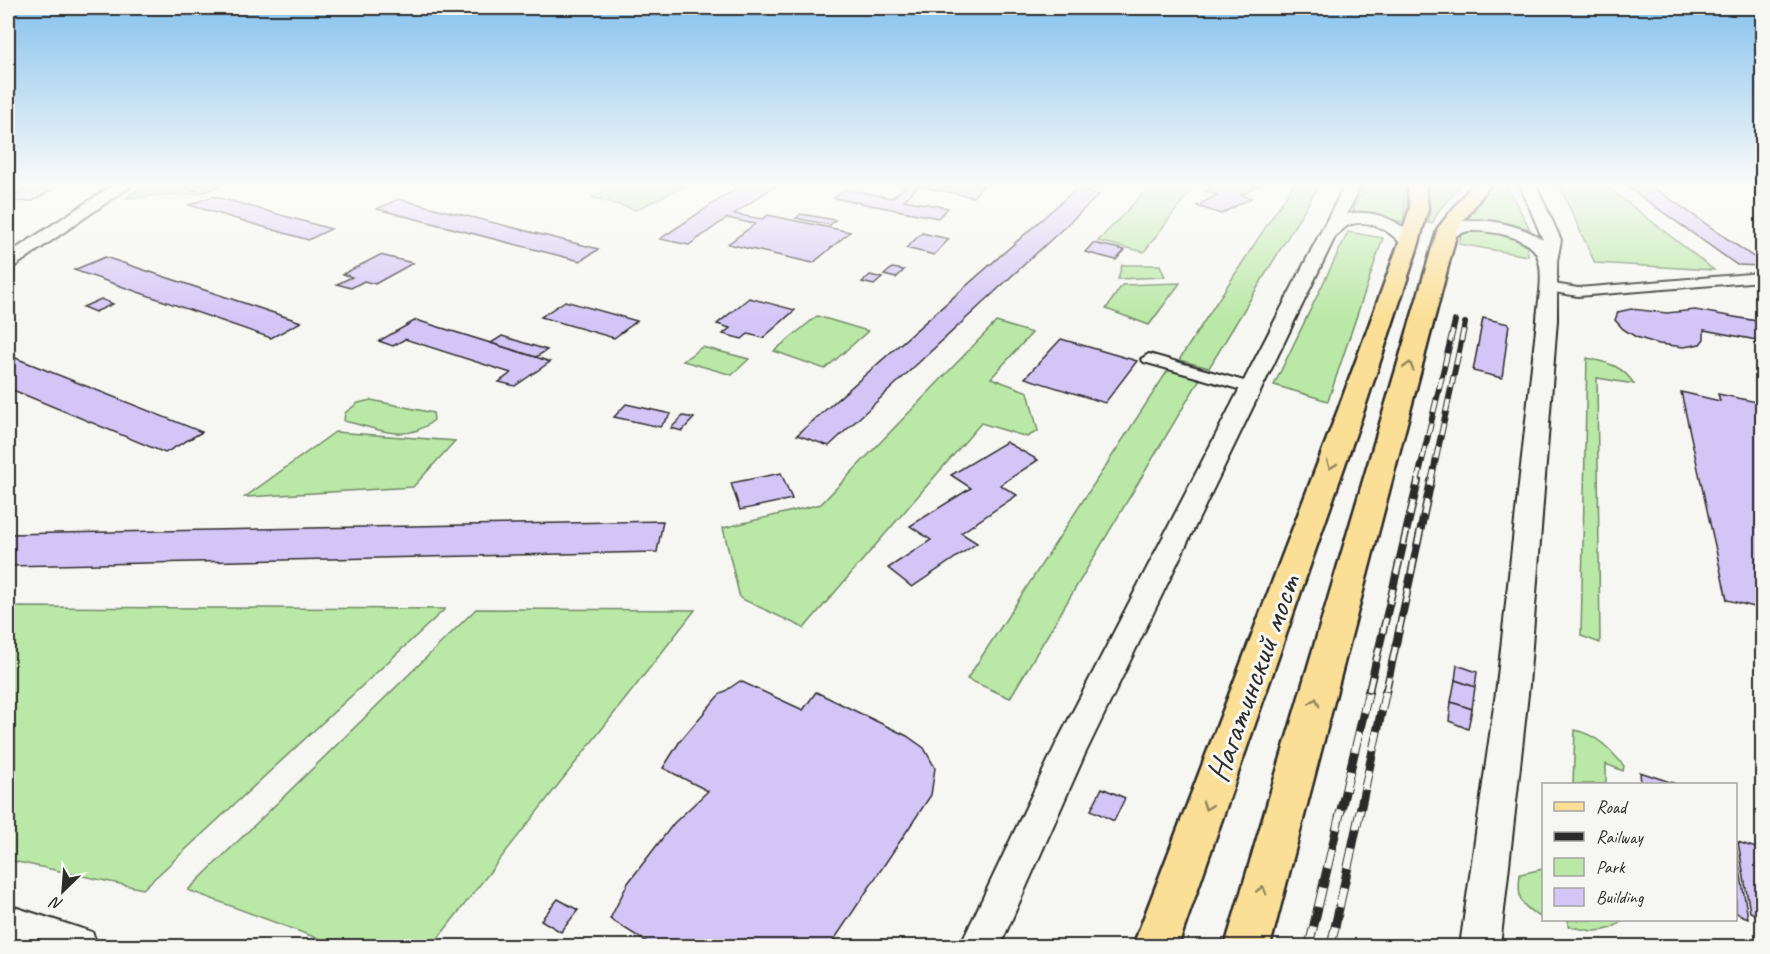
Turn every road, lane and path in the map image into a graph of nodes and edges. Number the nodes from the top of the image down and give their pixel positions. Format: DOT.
graph roads {
  1 [pos="57,230"];
  2 [pos="1398,230"];
  3 [pos="1413,230"];
  4 [pos="1448,230"];
  5 [pos="1458,230"];
  6 [pos="1501,230"];
  7 [pos="1547,230"];
  8 [pos="1331,231"];
  9 [pos="1446,235"];
  10 [pos="1409,243"];
  11 [pos="8,262"];
  12 [pos="1548,274"];
  13 [pos="1762,277"];
  14 [pos="1149,359"];
  15 [pos="1252,388"];
  16 [pos="8,925"];
  17 [pos="78,946"];
  18 [pos="980,946"];
  19 [pos="1155,946"];
  20 [pos="1247,946"];
  21 [pos="1480,946"];
  1 -- 11 [label="main road"];
  2 -- 10 [label="main road"];
  3 -- 10 [label="main road, Нагатинский мост"];
  4 -- 9 [label="main road, Нагатинский мост"];
  5 -- 9 [label="main road"];
  6 -- 12 [label="main road"];
  7 -- 12 [label="main road"];
  8 -- 15 [label="main road"];
  20 -- 9 [label="main road, Нагатинский мост, one-way"];
  10 -- 19 [label="main road, Нагатинский мост, one-way"];
  12 -- 13 [label="street"];
  12 -- 21 [label="main road"];
  14 -- 15 [label="street"];
  15 -- 18 [label="main road"];
  16 -- 17 [label="main road"];
}
